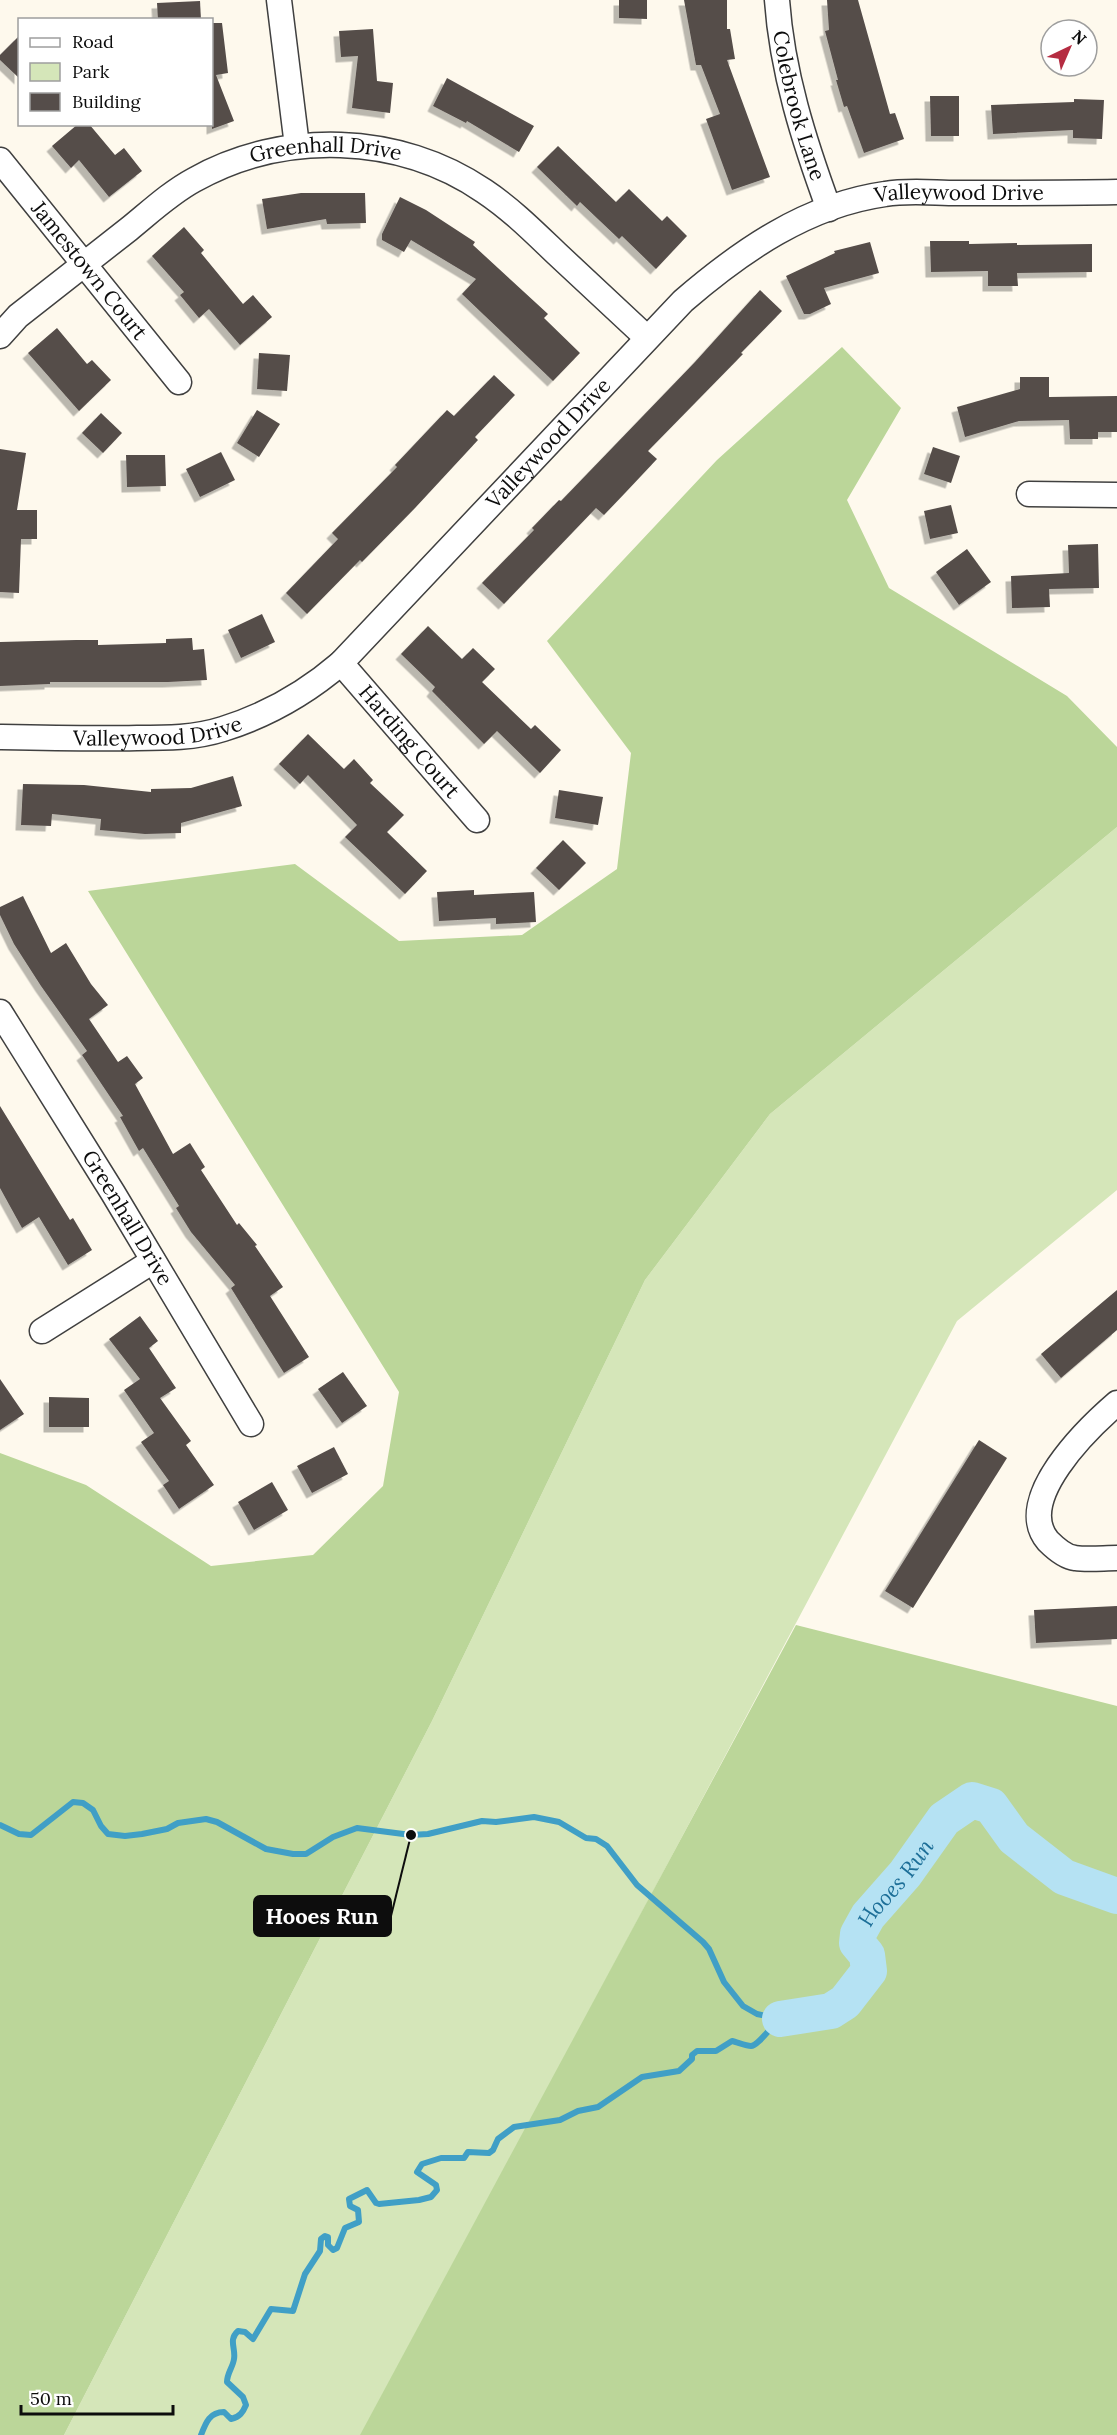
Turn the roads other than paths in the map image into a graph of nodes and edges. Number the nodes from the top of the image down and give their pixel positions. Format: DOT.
graph roads {
  1 [pos="279,0"];
  2 [pos="777,0"];
  3 [pos="297,146"];
  4 [pos="0,160"];
  5 [pos="1117,192"];
  6 [pos="829,209"];
  7 [pos="84,264"];
  8 [pos="0,336"];
  9 [pos="646,337"];
  10 [pos="179,382"];
  11 [pos="1029,494"];
  12 [pos="1117,495"];
  13 [pos="341,663"];
  14 [pos="0,737"];
  15 [pos="477,820"];
  16 [pos="0,1012"];
  17 [pos="153,1261"];
  18 [pos="42,1331"];
  19 [pos="1117,1403"];
  20 [pos="251,1424"];
  21 [pos="1117,1558"];
  1 -- 3 [label="street"];
  2 -- 6 [label="street, Colebrook Lane"];
  3 -- 7 [label="street, Greenhall Drive"];
  3 -- 9 [label="street, Greenhall Drive"];
  4 -- 7 [label="street, Jamestown Court"];
  5 -- 6 [label="street, Valleywood Drive"];
  6 -- 9 [label="street, Valleywood Drive"];
  7 -- 8 [label="street, Greenhall Drive"];
  7 -- 10 [label="street, Jamestown Court"];
  9 -- 13 [label="street, Valleywood Drive"];
  11 -- 12 [label="street"];
  13 -- 14 [label="street, Valleywood Drive"];
  13 -- 15 [label="street, Harding Court"];
  16 -- 17 [label="street, Greenhall Drive"];
  17 -- 18 [label="street"];
  17 -- 20 [label="street, Greenhall Drive"];
  19 -- 21 [label="street"];
}
